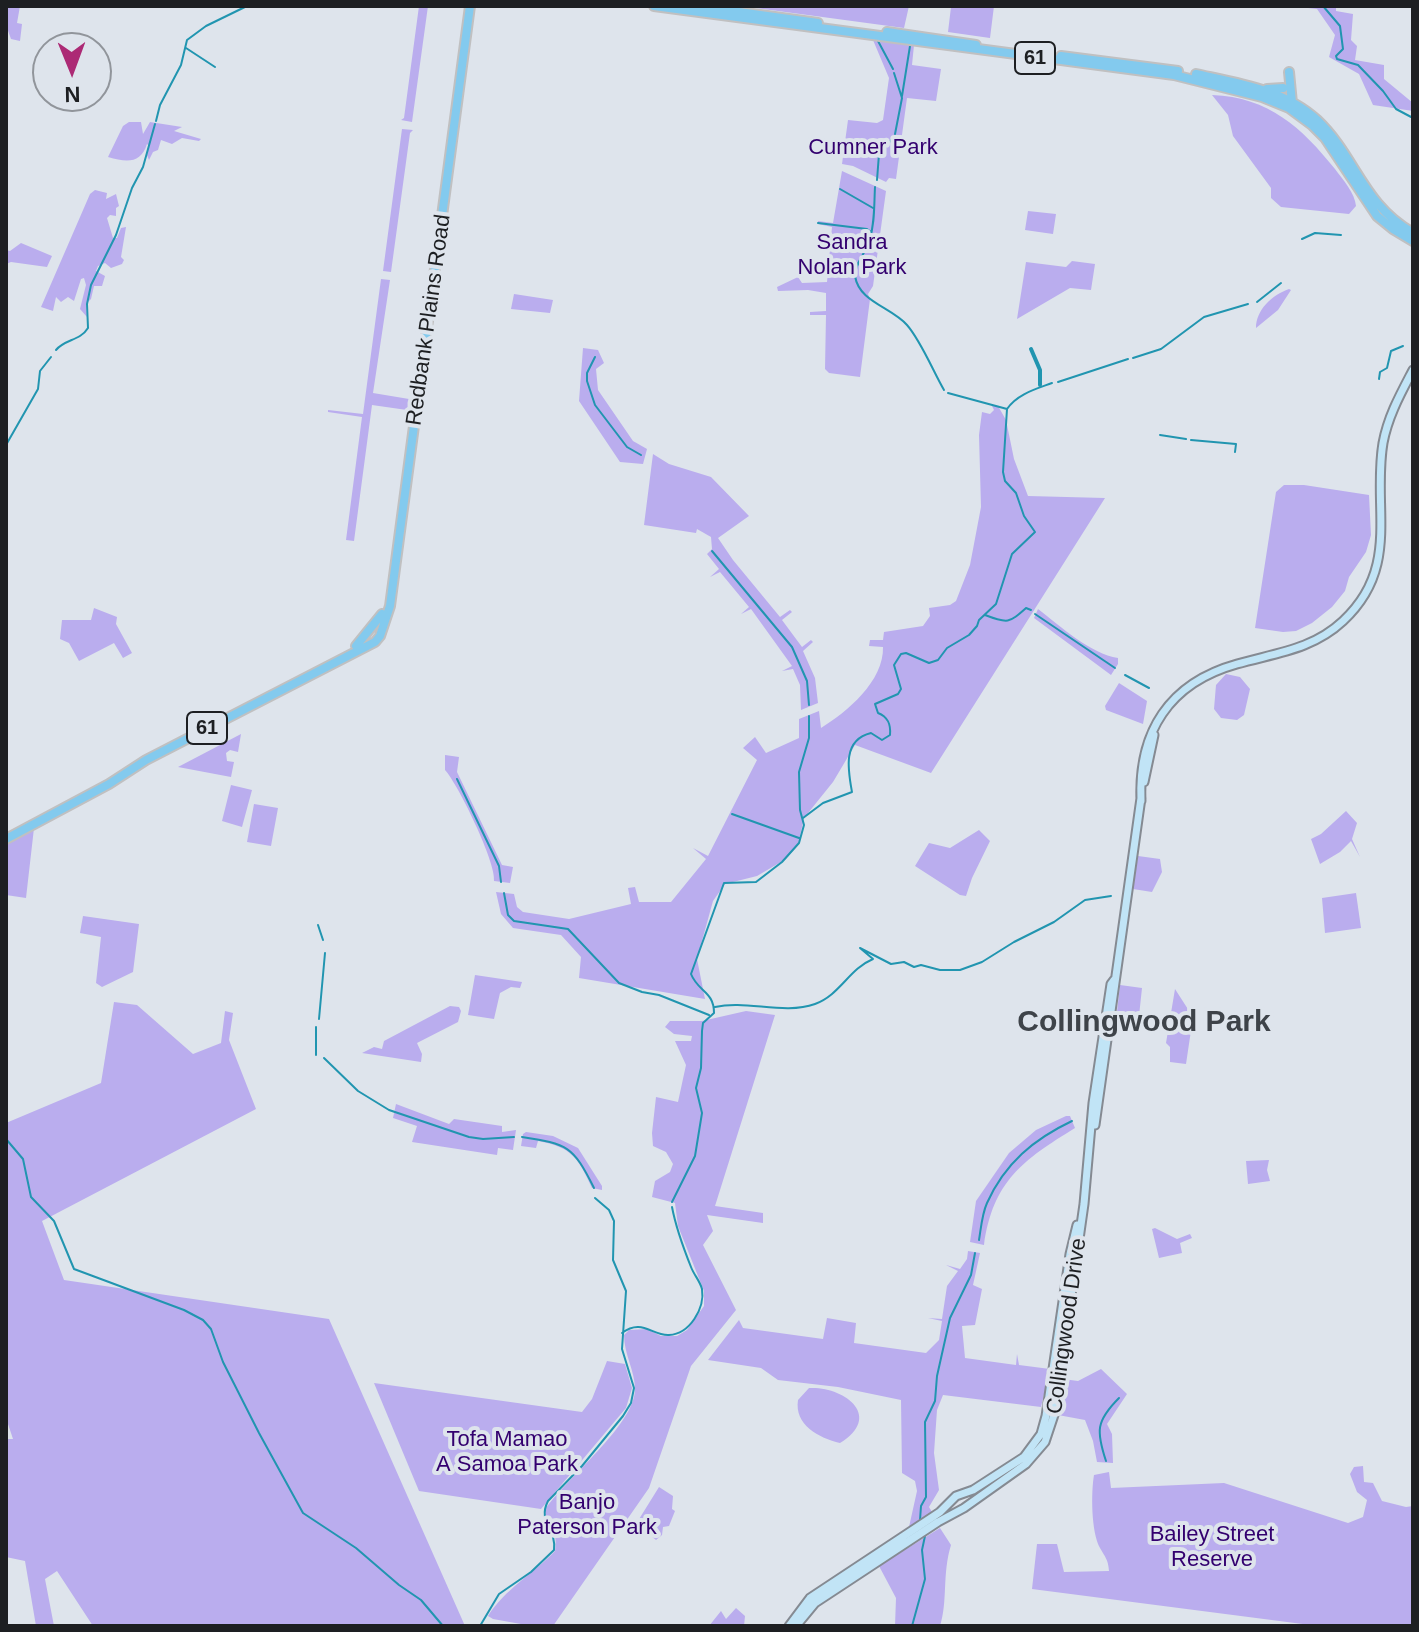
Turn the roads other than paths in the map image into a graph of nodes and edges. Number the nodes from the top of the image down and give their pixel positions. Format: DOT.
graph roads {
  1 [pos="468,6"];
  2 [pos="654,6"];
  3 [pos="695,6"];
  4 [pos="468,25"];
  5 [pos="459,46"];
  6 [pos="1289,72"];
  7 [pos="1283,88"];
  8 [pos="1258,89"];
  9 [pos="1292,103"];
  10 [pos="453,132"];
  11 [pos="446,149"];
  12 [pos="1413,233"];
  13 [pos="1413,241"];
  14 [pos="1413,370"];
  15 [pos="376,630"];
  16 [pos="6,836"];
  17 [pos="965,1499"];
  18 [pos="956,1505"];
  19 [pos="789,1626"];
  20 [pos="796,1626"];
  1 -- 4 [label="main road, Redbank Plains Road / 61"];
  1 -- 5 [label="main road, Redbank Plains Road / 61"];
  2 -- 13 [label="main road, 61"];
  3 -- 8 [label="main road, 61"];
  4 -- 5 [label="main road"];
  4 -- 10 [label="main road, Redbank Plains Road / 61"];
  5 -- 11 [label="main road, Redbank Plains Road / 61"];
  6 -- 9 [label="main road"];
  7 -- 8 [label="main road"];
  8 -- 9 [label="main road, 61"];
  9 -- 12 [label="main road, 61"];
  10 -- 11 [label="main road"];
  10 -- 15 [label="main road, Redbank Plains Road / 61"];
  11 -- 15 [label="main road, Redbank Plains Road / 61"];
  14 -- 17 [label="main road, Collingwood Drive"];
  15 -- 16 [label="main road, 61"];
  17 -- 18 [label="main road, Collingwood Drive"];
  17 -- 18 [label="main road, Collingwood Drive"];
  18 -- 19 [label="main road, Collingwood Drive"];
  18 -- 20 [label="main road, Collingwood Drive"];
}
